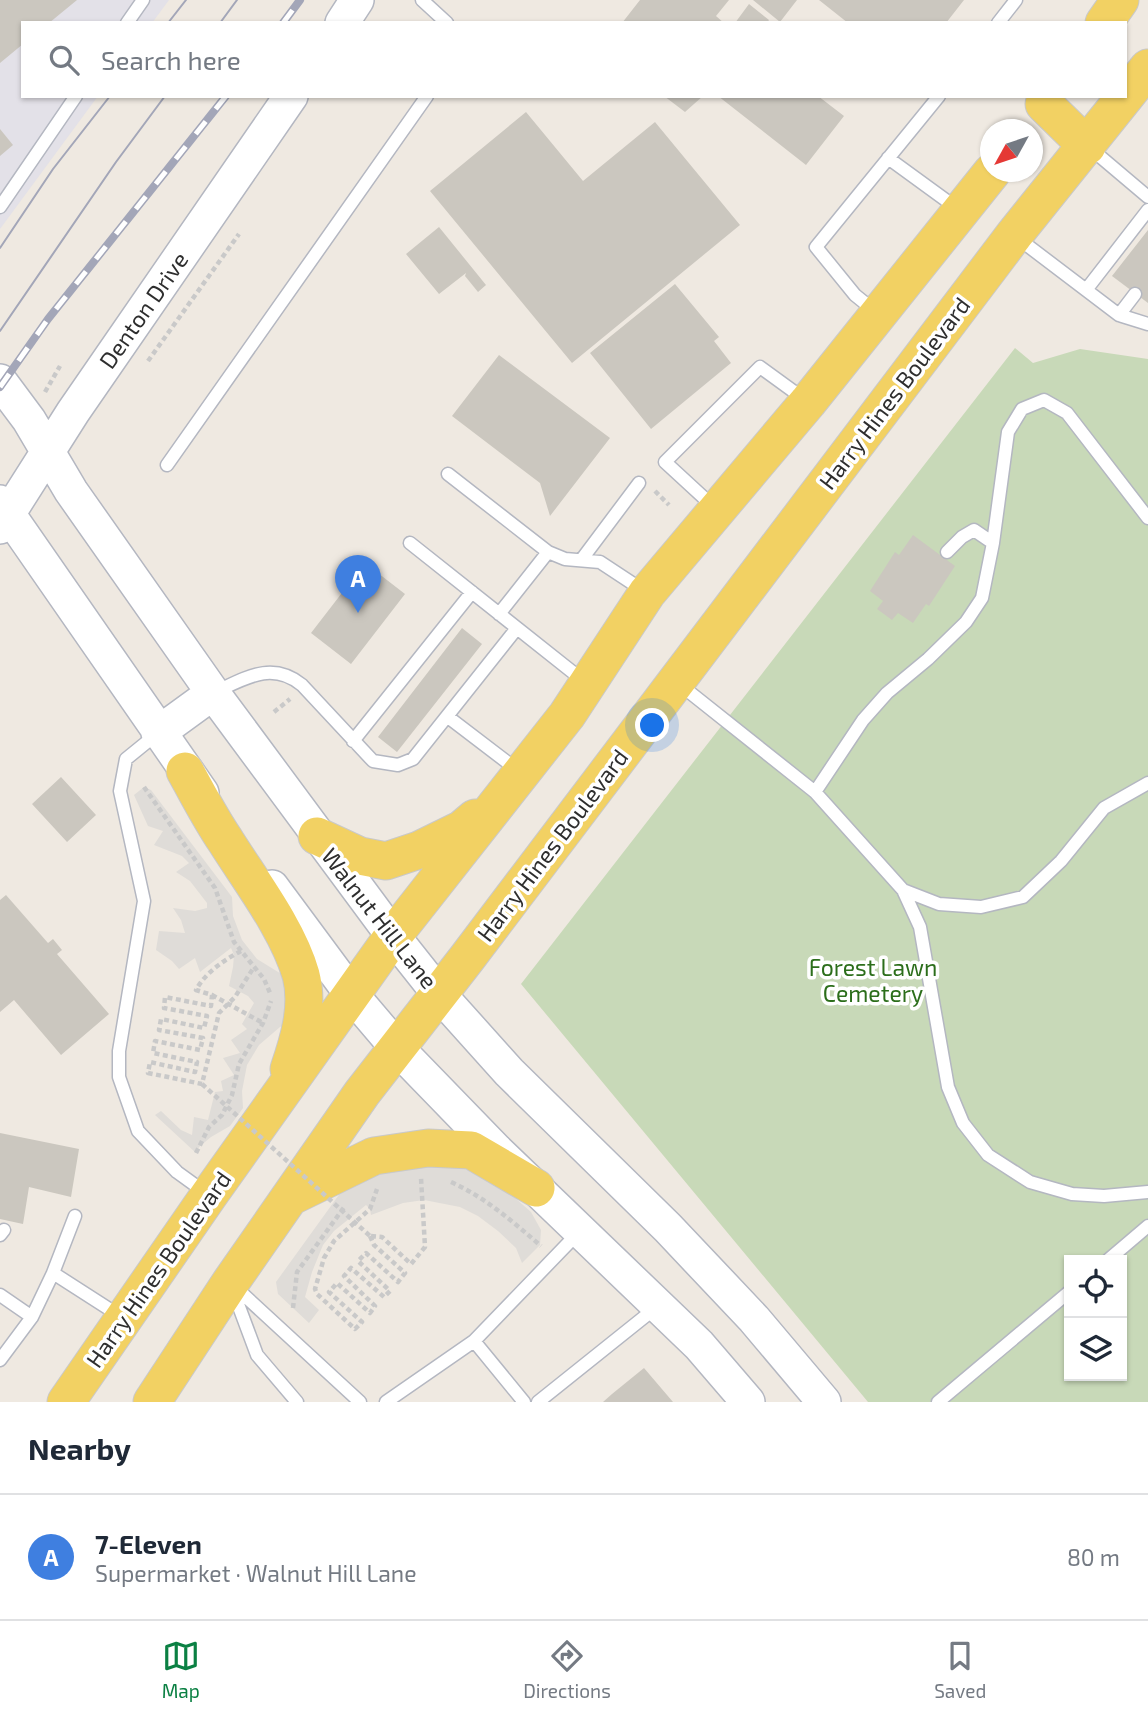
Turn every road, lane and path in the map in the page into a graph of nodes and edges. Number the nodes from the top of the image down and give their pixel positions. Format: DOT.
graph roads {
  1 [pos="143,0"];
  2 [pos="357,0"];
  3 [pos="422,0"];
  4 [pos="1016,0"];
  5 [pos="1121,0"];
  6 [pos="128,21"];
  7 [pos="343,21"];
  8 [pos="445,21"];
  9 [pos="1000,21"];
  10 [pos="1105,21"];
  11 [pos="1148,68"];
  12 [pos="1127,95"];
  13 [pos="75,98"];
  14 [pos="290,98"];
  15 [pos="426,98"];
  16 [pos="937,98"];
  17 [pos="1125,98"];
  18 [pos="1038,106"];
  19 [pos="1087,146"];
  20 [pos="888,158"];
  21 [pos="984,182"];
  22 [pos="1148,197"];
  23 [pos="0,206"];
  24 [pos="1148,210"];
  25 [pos="961,212"];
  26 [pos="239,234"];
  27 [pos="1014,235"];
  28 [pos="1086,290"];
  29 [pos="1135,293"];
  30 [pos="879,314"];
  31 [pos="1119,315"];
  32 [pos="1148,324"];
  33 [pos="142,369"];
  34 [pos="0,381"];
  35 [pos="808,402"];
  36 [pos="47,451"];
  37 [pos="167,465"];
  38 [pos="448,474"];
  39 [pos="639,483"];
  40 [pos="716,509"];
  41 [pos="3,514"];
  42 [pos="1148,518"];
  43 [pos="410,543"];
  44 [pos="993,543"];
  45 [pos="548,552"];
  46 [pos="947,552"];
  47 [pos="582,559"];
  48 [pos="472,592"];
  49 [pos="647,593"];
  50 [pos="499,614"];
  51 [pos="517,628"];
  52 [pos="675,681"];
  53 [pos="588,685"];
  54 [pos="213,693"];
  55 [pos="292,698"];
  56 [pos="274,712"];
  57 [pos="448,717"];
  58 [pos="158,733"];
  59 [pos="353,741"];
  60 [pos="185,771"];
  61 [pos="1148,783"];
  62 [pos="144,787"];
  63 [pos="509,787"];
  64 [pos="815,792"];
  65 [pos="317,835"];
  66 [pos="903,890"];
  67 [pos="393,936"];
  68 [pos="241,951"];
  69 [pos="254,967"];
  70 [pos="439,994"];
  71 [pos="212,995"];
  72 [pos="352,995"];
  73 [pos="228,1005"];
  74 [pos="263,1023"];
  75 [pos="398,1049"];
  76 [pos="202,1084"];
  77 [pos="283,1089"];
  78 [pos="196,1153"];
  79 [pos="431,1178"];
  80 [pos="410,1179"];
  81 [pos="441,1180"];
  82 [pos="388,1185"];
  83 [pos="377,1187"];
  84 [pos="536,1188"];
  85 [pos="368,1190"];
  86 [pos="209,1195"];
  87 [pos="1147,1195"];
  88 [pos="288,1198"];
  89 [pos="424,1200"];
  90 [pos="348,1203"];
  91 [pos="75,1216"];
  92 [pos="1148,1226"];
  93 [pos="581,1230"];
  94 [pos="370,1236"];
  95 [pos="1114,1255"];
  96 [pos="555,1257"];
  97 [pos="53,1273"];
  98 [pos="230,1283"];
  99 [pos="0,1295"];
  100 [pos="1064,1296"];
  101 [pos="659,1306"];
  102 [pos="293,1308"];
  103 [pos="32,1317"];
  104 [pos="123,1318"];
  105 [pos="474,1341"];
  106 [pos="0,1360"];
  107 [pos="739,1399"];
  108 [pos="518,1400"];
  109 [pos="66,1402"];
  110 [pos="152,1402"];
  111 [pos="297,1402"];
  112 [pos="360,1402"];
  113 [pos="386,1402"];
  114 [pos="538,1402"];
  115 [pos="824,1402"];
  116 [pos="938,1402"];
  1 -- 6 [label="lane"];
  2 -- 7 [label="main road"];
  3 -- 8 [label="lane"];
  4 -- 9 [label="lane"];
  5 -- 10 [label="main road"];
  11 -- 12 [label="main road, Harry Hines Boulevard"];
  13 -- 23 [label="lane"];
  14 -- 36 [label="main road, Denton Drive"];
  15 -- 37 [label="lane"];
  16 -- 20 [label="lane"];
  17 -- 19 [label="main road, Harry Hines Boulevard"];
  18 -- 19 [label="main road"];
  19 -- 22 [label="lane"];
  19 -- 27 [label="main road, Harry Hines Boulevard"];
  20 -- 25 [label="lane"];
  20 -- 30 [label="lane"];
  21 -- 25 [label="main road, Harry Hines Boulevard"];
  24 -- 28 [label="lane"];
  25 -- 30 [label="main road, Harry Hines Boulevard"];
  26 -- 33 [label="path"];
  27 -- 28 [label="lane"];
  27 -- 52 [label="main road, Harry Hines Boulevard"];
  28 -- 31 [label="lane"];
  29 -- 31 [label="lane"];
  30 -- 35 [label="main road, Harry Hines Boulevard"];
  31 -- 32 [label="lane"];
  34 -- 36 [label="main road, Walnut Hill Lane"];
  35 -- 40 [label="main road, Harry Hines Boulevard"];
  35 -- 40 [label="lane"];
  36 -- 41 [label="main road, Denton Drive"];
  36 -- 54 [label="main road, Walnut Hill Lane"];
  38 -- 45 [label="lane"];
  39 -- 47 [label="lane"];
  40 -- 49 [label="main road, Harry Hines Boulevard"];
  41 -- 58 [label="main road"];
  42 -- 44 [label="lane"];
  43 -- 48 [label="lane"];
  44 -- 46 [label="lane"];
  44 -- 64 [label="lane"];
  45 -- 47 [label="lane"];
  45 -- 50 [label="lane"];
  47 -- 49 [label="lane"];
  48 -- 50 [label="lane"];
  48 -- 59 [label="lane"];
  49 -- 53 [label="main road, Harry Hines Boulevard"];
  50 -- 51 [label="lane"];
  51 -- 53 [label="lane"];
  51 -- 57 [label="lane"];
  52 -- 64 [label="lane"];
  52 -- 70 [label="main road, Harry Hines Boulevard"];
  53 -- 63 [label="main road, Harry Hines Boulevard"];
  54 -- 58 [label="main road"];
  54 -- 59 [label="lane"];
  54 -- 65 [label="main road, Walnut Hill Lane"];
  55 -- 56 [label="path"];
  57 -- 59 [label="lane"];
  57 -- 63 [label="lane"];
  58 -- 60 [label="main road"];
  58 -- 86 [label="lane"];
  60 -- 72 [label="main road"];
  60 -- 77 [label="main road"];
  61 -- 66 [label="lane"];
  62 -- 68 [label="path"];
  63 -- 65 [label="main road"];
  63 -- 67 [label="main road, Harry Hines Boulevard"];
  64 -- 66 [label="lane"];
  65 -- 67 [label="main road, Walnut Hill Lane"];
  66 -- 87 [label="lane"];
  67 -- 70 [label="main road, Walnut Hill Lane"];
  67 -- 72 [label="main road, Harry Hines Boulevard"];
  68 -- 69 [label="path"];
  68 -- 71 [label="path"];
  69 -- 73 [label="path"];
  69 -- 74 [label="path"];
  70 -- 75 [label="main road, Harry Hines Boulevard"];
  70 -- 115 [label="main road, Walnut Hill Lane"];
  71 -- 73 [label="path"];
  71 -- 76 [label="path"];
  72 -- 75 [label="main road"];
  72 -- 77 [label="main road, Harry Hines Boulevard"];
  73 -- 74 [label="path"];
  73 -- 76 [label="path"];
  74 -- 78 [label="path"];
  75 -- 84 [label="main road"];
  75 -- 88 [label="main road, Harry Hines Boulevard"];
  76 -- 94 [label="path, bridge"];
  77 -- 86 [label="main road, Harry Hines Boulevard"];
  79 -- 80 [label="path"];
  81 -- 96 [label="path"];
  82 -- 83 [label="path"];
  83 -- 85 [label="path"];
  83 -- 94 [label="path"];
  84 -- 88 [label="main road"];
  84 -- 93 [label="main road"];
  86 -- 104 [label="main road, Harry Hines Boulevard"];
  88 -- 98 [label="main road, Harry Hines Boulevard"];
  89 -- 94 [label="path"];
  90 -- 102 [label="path"];
  91 -- 97 [label="lane"];
  92 -- 95 [label="lane"];
  93 -- 96 [label="lane"];
  93 -- 101 [label="main road"];
  96 -- 105 [label="lane"];
  97 -- 103 [label="lane"];
  97 -- 104 [label="lane"];
  98 -- 110 [label="main road, Harry Hines Boulevard"];
  98 -- 111 [label="lane"];
  98 -- 112 [label="lane"];
  99 -- 103 [label="lane"];
  100 -- 116 [label="lane"];
  101 -- 107 [label="main road"];
  101 -- 114 [label="lane"];
  103 -- 106 [label="lane"];
  104 -- 109 [label="main road, Harry Hines Boulevard"];
  105 -- 108 [label="lane"];
  105 -- 113 [label="lane"];
}
